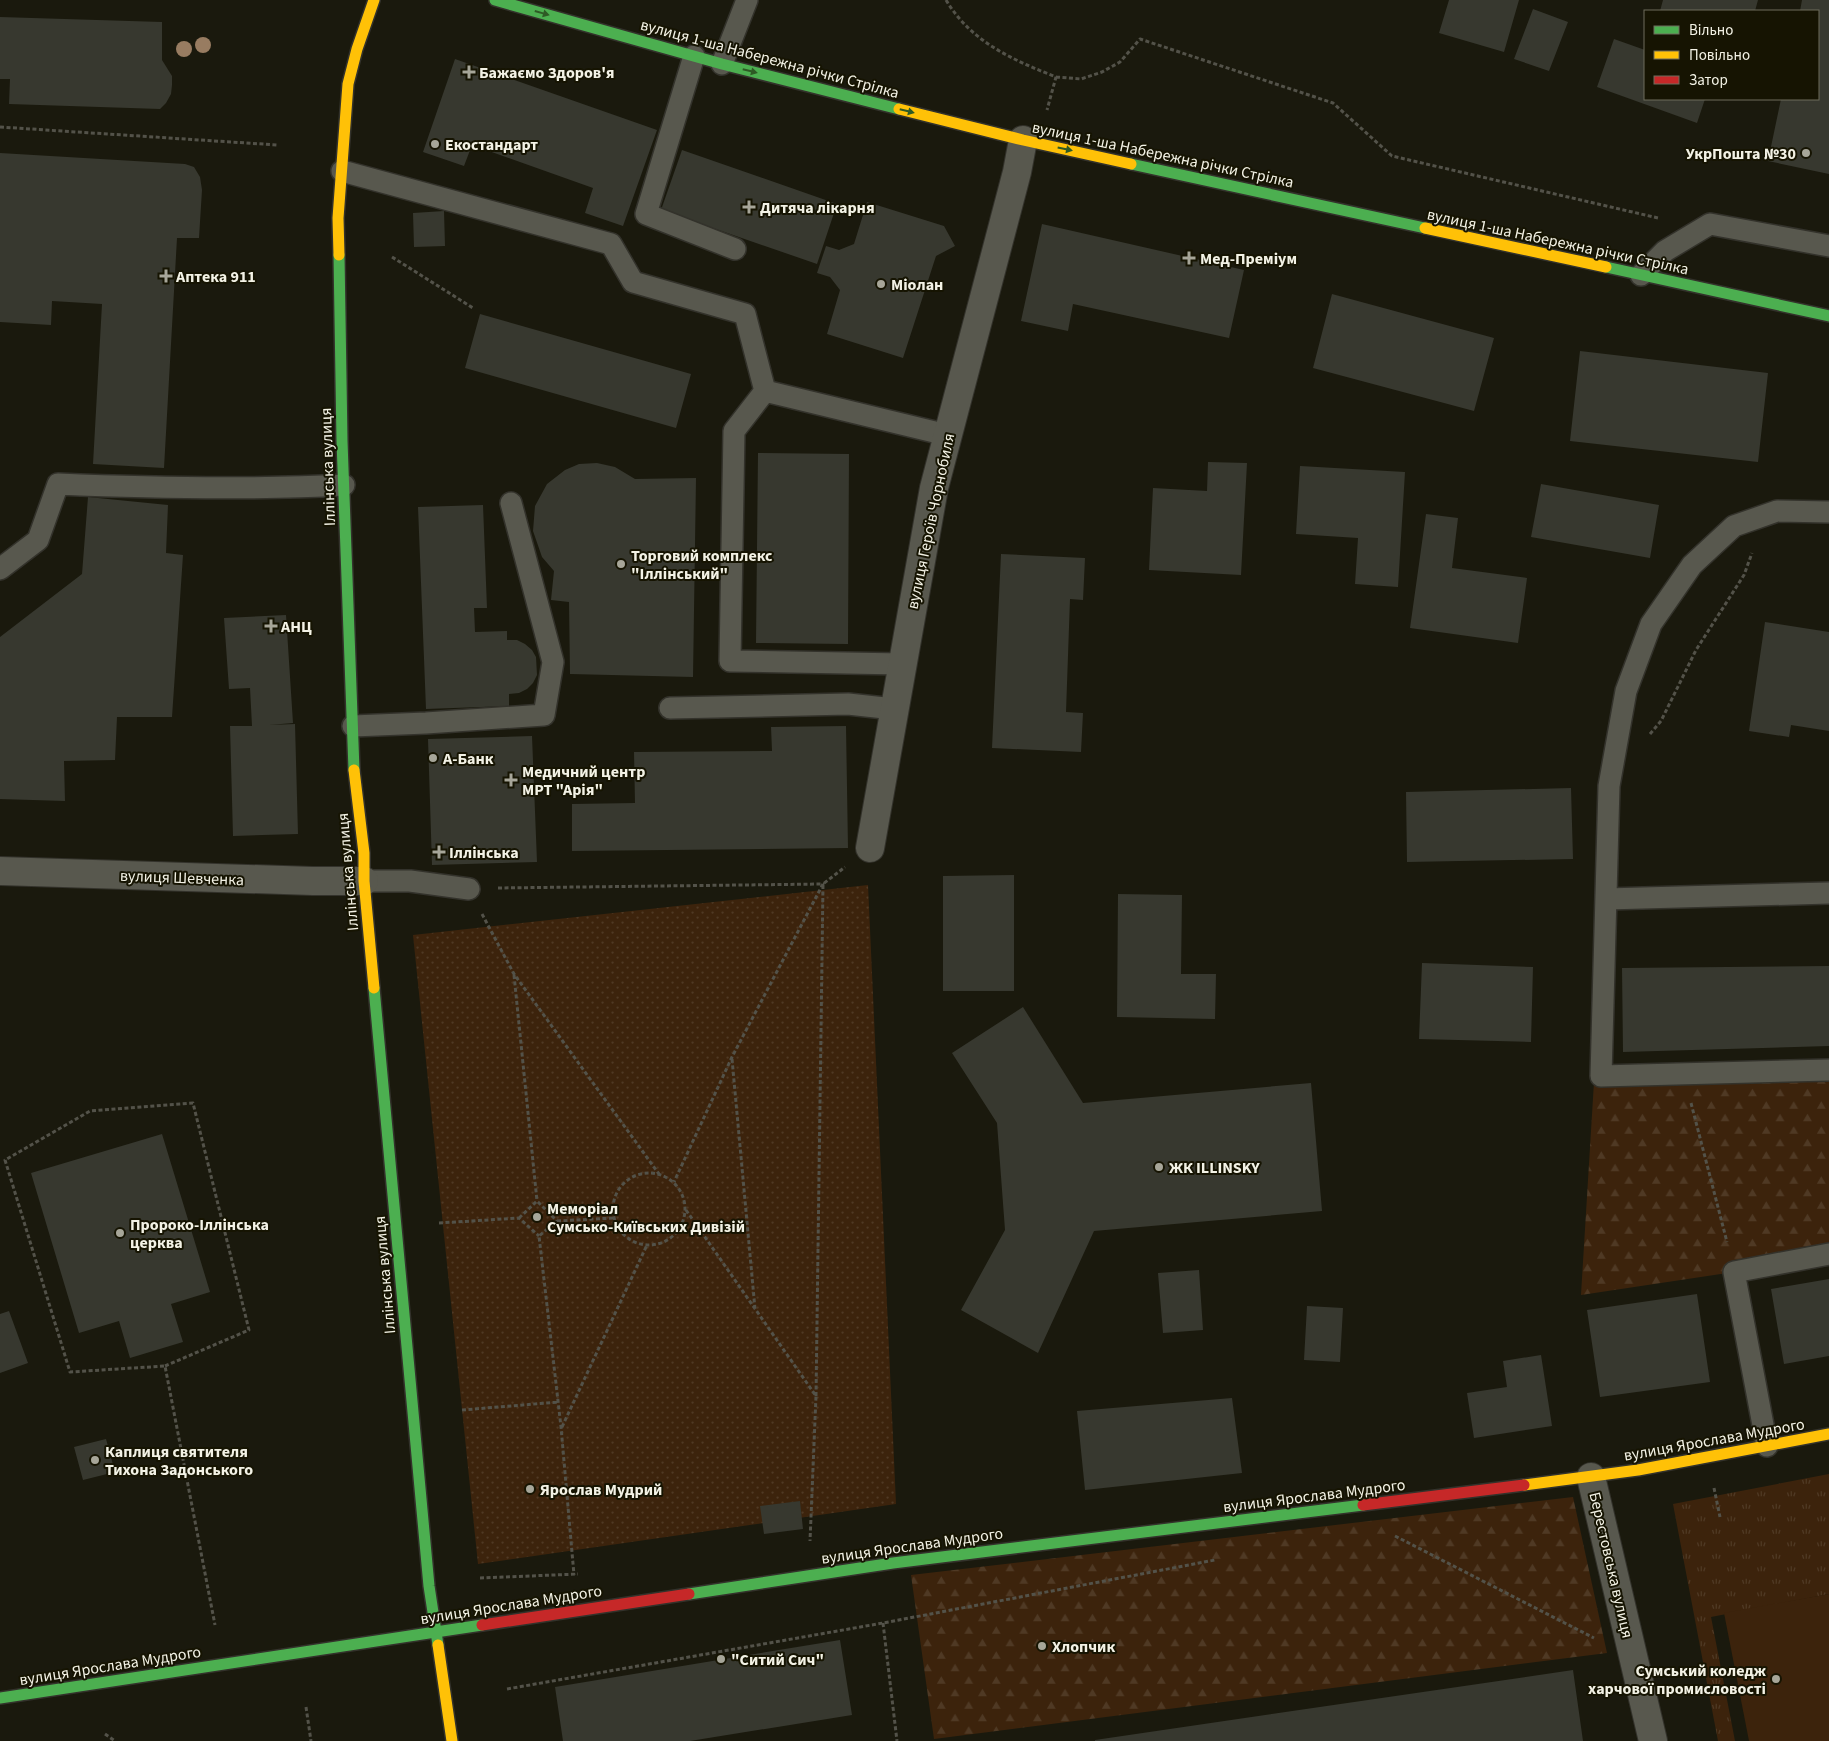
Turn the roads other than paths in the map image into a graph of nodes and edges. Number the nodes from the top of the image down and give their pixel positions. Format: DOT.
graph roads {
  1 [pos="374,0"];
  2 [pos="496,0"];
  3 [pos="747,0"];
  4 [pos="694,56"];
  5 [pos="722,64"];
  6 [pos="1023,140"];
  7 [pos="342,171"];
  8 [pos="1829,246"];
  9 [pos="735,250"];
  10 [pos="1641,275"];
  11 [pos="1829,316"];
  12 [pos="765,391"];
  13 [pos="947,434"];
  14 [pos="344,485"];
  15 [pos="511,503"];
  16 [pos="1829,512"];
  17 [pos="0,569"];
  18 [pos="902,664"];
  19 [pos="670,708"];
  20 [pos="894,709"];
  21 [pos="353,726"];
  22 [pos="870,848"];
  23 [pos="0,871"];
  24 [pos="364,881"];
  25 [pos="468,889"];
  26 [pos="1829,893"];
  27 [pos="1606,899"];
  28 [pos="1829,1070"];
  29 [pos="1829,1254"];
  30 [pos="1829,1434"];
  31 [pos="1767,1446"];
  32 [pos="1592,1477"];
  33 [pos="435,1632"];
  34 [pos="0,1698"];
  35 [pos="452,1741"];
  36 [pos="1653,1741"];
  1 -- 7 [label="street, Іллінська вулиця"];
  2 -- 4 [label="street, вулиця 1-ша Набережна річки Стрілка, one-way"];
  3 -- 5 [label="lane"];
  4 -- 5 [label="street, вулиця 1-ша Набережна річки Стрілка"];
  4 -- 9 [label="lane"];
  5 -- 6 [label="street, вулиця 1-ша Набережна річки Стрілка, one-way"];
  6 -- 10 [label="street, вулиця 1-ша Набережна річки Стрілка, one-way"];
  6 -- 13 [label="street, вулиця Героїв Чорнобиля"];
  7 -- 12 [label="lane"];
  7 -- 14 [label="street, Іллінська вулиця"];
  8 -- 10 [label="lane"];
  10 -- 11 [label="street, вулиця 1-ша Набережна річки Стрілка"];
  12 -- 13 [label="lane"];
  12 -- 18 [label="lane"];
  13 -- 18 [label="street, вулиця Героїв Чорнобиля"];
  14 -- 17 [label="lane"];
  14 -- 21 [label="street, Іллінська вулиця"];
  15 -- 21 [label="lane"];
  16 -- 27 [label="lane"];
  18 -- 20 [label="street, вулиця Героїв Чорнобиля"];
  19 -- 20 [label="lane"];
  20 -- 22 [label="street, вулиця Героїв Чорнобиля"];
  21 -- 24 [label="street, Іллінська вулиця"];
  23 -- 24 [label="street, вулиця Шевченка"];
  24 -- 25 [label="lane"];
  24 -- 33 [label="street, Іллінська вулиця"];
  26 -- 27 [label="lane"];
  27 -- 28 [label="lane"];
  29 -- 31 [label="lane"];
  30 -- 31 [label="street, вулиця Ярослава Мудрого"];
  31 -- 32 [label="street, вулиця Ярослава Мудрого"];
  32 -- 33 [label="street, вулиця Ярослава Мудрого"];
  32 -- 36 [label="street, Берестовська вулиця"];
  33 -- 34 [label="street, вулиця Ярослава Мудрого"];
  33 -- 35 [label="street, Іллінська вулиця"];
}
